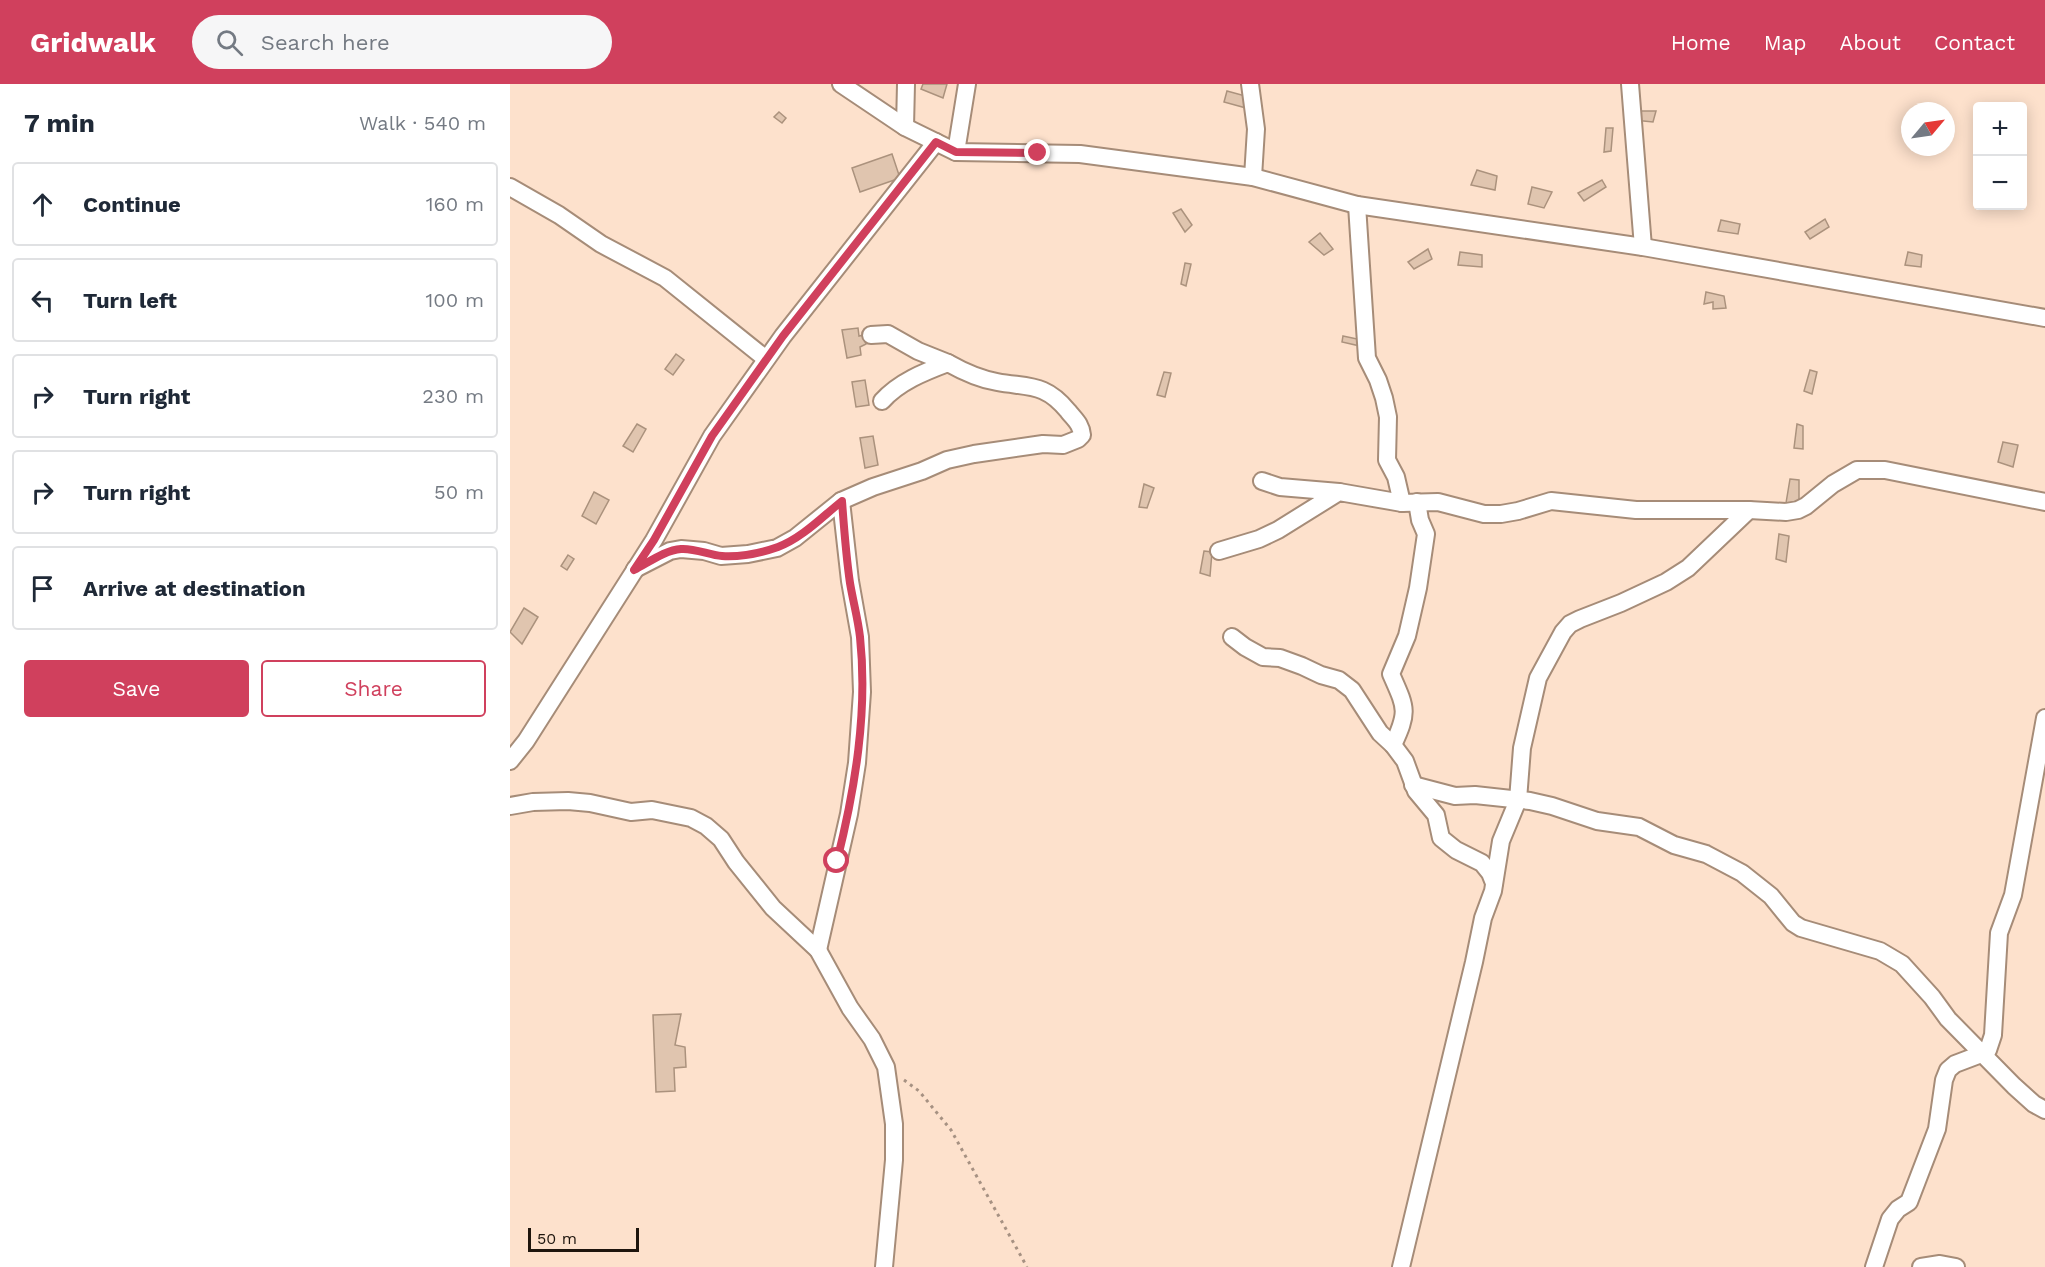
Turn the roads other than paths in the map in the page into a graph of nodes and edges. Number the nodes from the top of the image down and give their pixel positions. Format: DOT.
graph roads {
  1 [pos="841,84"];
  2 [pos="906,84"];
  3 [pos="967,84"];
  4 [pos="1250,84"];
  5 [pos="1630,84"];
  6 [pos="905,127"];
  7 [pos="936,142"];
  8 [pos="956,152"];
  9 [pos="1252,177"];
  10 [pos="510,187"];
  11 [pos="1357,205"];
  12 [pos="1643,247"];
  13 [pos="2045,318"];
  14 [pos="871,334"];
  15 [pos="766,359"];
  16 [pos="948,363"];
  17 [pos="882,401"];
  18 [pos="1262,481"];
  19 [pos="1339,492"];
  20 [pos="842,501"];
  21 [pos="2045,502"];
  22 [pos="1409,503"];
  23 [pos="1749,510"];
  24 [pos="1219,551"];
  25 [pos="634,570"];
  26 [pos="1232,637"];
  27 [pos="2045,718"];
  28 [pos="526,741"];
  29 [pos="1393,745"];
  30 [pos="510,748"];
  31 [pos="510,761"];
  32 [pos="1413,784"];
  33 [pos="1518,800"];
  34 [pos="510,806"];
  35 [pos="1494,883"];
  36 [pos="818,950"];
  37 [pos="1984,1053"];
  38 [pos="2045,1110"];
  39 [pos="884,1267"];
  40 [pos="1401,1267"];
  41 [pos="1874,1267"];
  42 [pos="1921,1267"];
  43 [pos="1956,1267"];
  1 -- 6 [label="street"];
  2 -- 6 [label="street"];
  3 -- 8 [label="street"];
  4 -- 9 [label="street"];
  5 -- 12 [label="street"];
  6 -- 7 [label="street"];
  7 -- 8 [label="street"];
  7 -- 15 [label="street"];
  8 -- 9 [label="street"];
  9 -- 11 [label="street"];
  10 -- 15 [label="street"];
  11 -- 12 [label="street"];
  11 -- 22 [label="street"];
  12 -- 13 [label="street"];
  14 -- 16 [label="street"];
  15 -- 25 [label="street"];
  16 -- 17 [label="street"];
  16 -- 20 [label="street"];
  18 -- 19 [label="street"];
  19 -- 22 [label="street"];
  19 -- 24 [label="street"];
  20 -- 25 [label="street"];
  20 -- 36 [label="street"];
  21 -- 23 [label="street"];
  22 -- 23 [label="street"];
  22 -- 29 [label="street"];
  23 -- 33 [label="street"];
  25 -- 28 [label="street"];
  26 -- 29 [label="street"];
  27 -- 37 [label="street"];
  28 -- 30 [label="street"];
  28 -- 31 [label="street"];
  29 -- 32 [label="street"];
  32 -- 33 [label="street"];
  32 -- 35 [label="street"];
  33 -- 35 [label="street"];
  33 -- 37 [label="street"];
  34 -- 36 [label="street"];
  35 -- 40 [label="street"];
  36 -- 39 [label="street"];
  37 -- 38 [label="street"];
  37 -- 41 [label="street"];
  42 -- 43 [label="street"];
}
